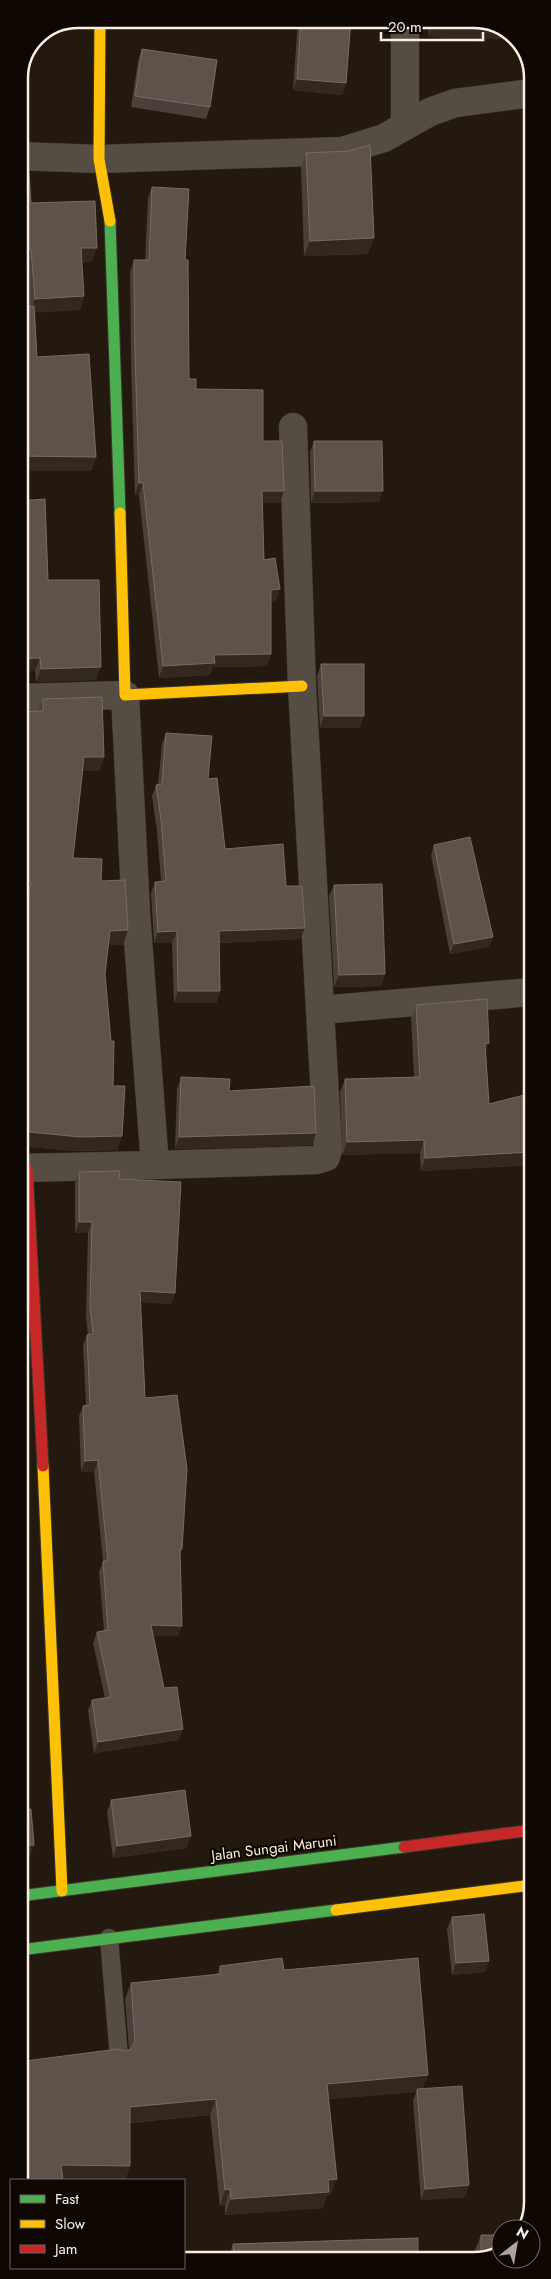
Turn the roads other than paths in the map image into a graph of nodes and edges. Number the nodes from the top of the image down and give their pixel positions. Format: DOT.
graph roads {
  1 [pos="100,28"];
  2 [pos="405,28"];
  3 [pos="524,94"];
  4 [pos="405,124"];
  5 [pos="28,156"];
  6 [pos="99,159"];
  7 [pos="293,428"];
  8 [pos="302,686"];
  9 [pos="125,695"];
  10 [pos="28,698"];
  11 [pos="524,993"];
  12 [pos="320,1010"];
  13 [pos="155,1165"];
  14 [pos="28,1168"];
  15 [pos="28,1251"];
  16 [pos="524,1831"];
  17 [pos="524,1886"];
  18 [pos="62,1891"];
  19 [pos="28,1895"];
  20 [pos="109,1938"];
  21 [pos="28,1949"];
  22 [pos="119,2057"];
  1 -- 6 [label="street"];
  2 -- 4 [label="street"];
  3 -- 4 [label="street"];
  4 -- 6 [label="street"];
  5 -- 6 [label="street"];
  6 -- 9 [label="street"];
  7 -- 8 [label="street"];
  8 -- 9 [label="street"];
  8 -- 12 [label="street"];
  9 -- 10 [label="street"];
  9 -- 13 [label="street"];
  11 -- 12 [label="street"];
  12 -- 13 [label="street"];
  13 -- 14 [label="street"];
  15 -- 18 [label="street"];
  16 -- 18 [label="street, Jalan Sungai Maruni"];
  17 -- 20 [label="street"];
  18 -- 19 [label="street, Jalan Sungai Maruni"];
  20 -- 21 [label="street"];
  20 -- 22 [label="lane"];
}
